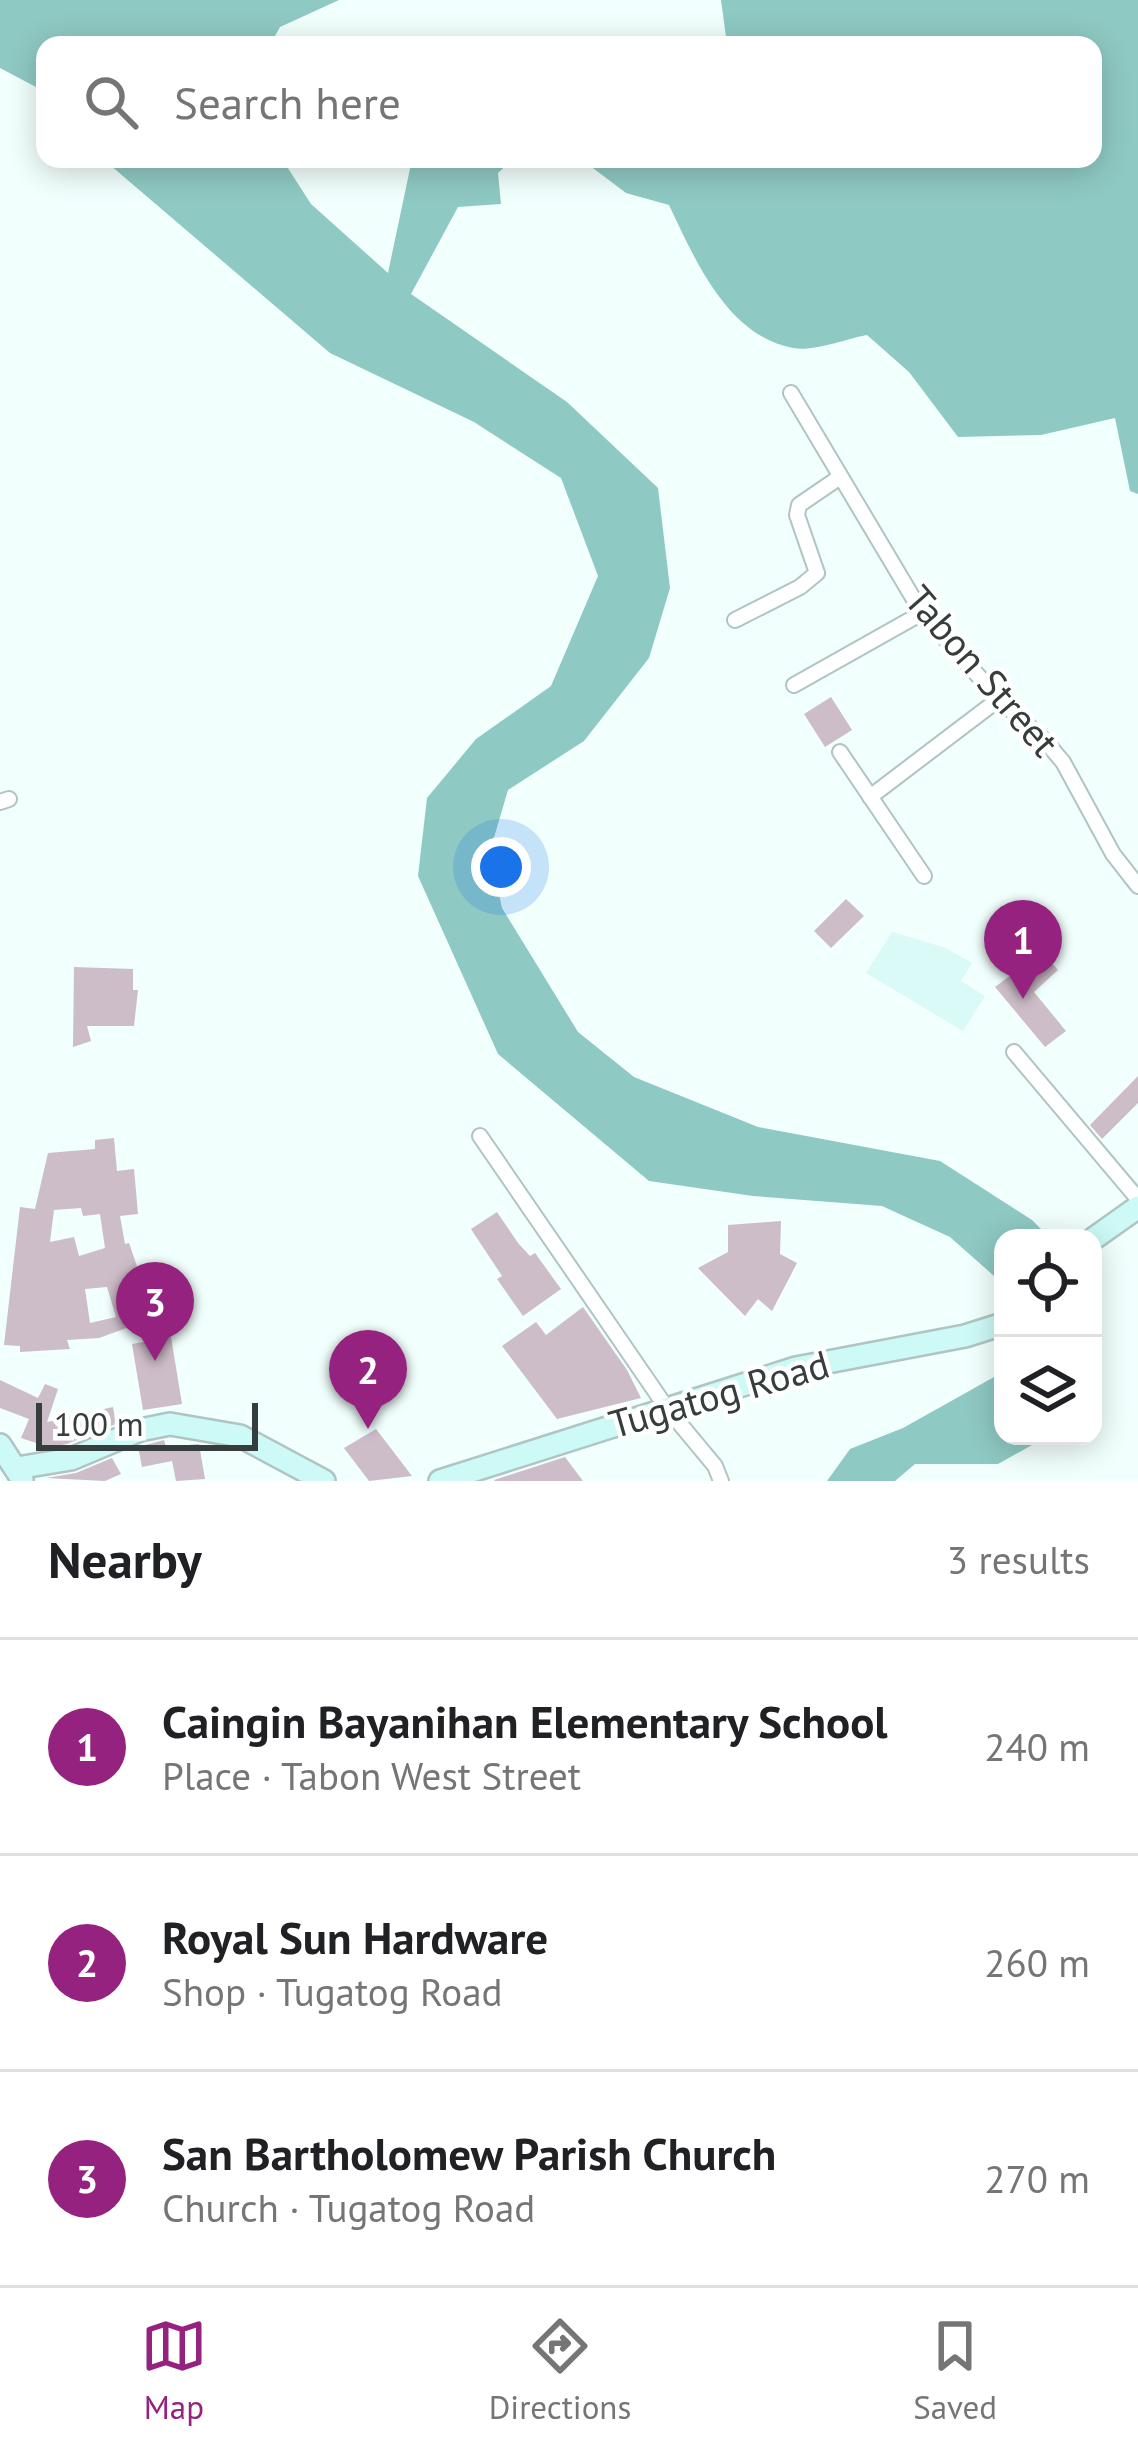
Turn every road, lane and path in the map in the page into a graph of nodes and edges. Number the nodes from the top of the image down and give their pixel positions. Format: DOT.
graph roads {
  1 [pos="791,393"];
  2 [pos="839,477"];
  3 [pos="922,613"];
  4 [pos="735,620"];
  5 [pos="794,685"];
  6 [pos="999,700"];
  7 [pos="839,752"];
  8 [pos="870,797"];
  9 [pos="924,876"];
  10 [pos="1138,886"];
  11 [pos="1013,1052"];
  12 [pos="480,1136"];
  13 [pos="1135,1211"];
  14 [pos="1102,1233"];
  15 [pos="994,1327"];
  16 [pos="666,1407"];
  17 [pos="0,1445"];
  18 [pos="20,1474"];
  19 [pos="470,1477"];
  20 [pos="324,1481"];
  21 [pos="440,1481"];
  22 [pos="721,1481"];
  1 -- 2 [label="street, Tabon Street"];
  2 -- 3 [label="street, Tabon Street"];
  2 -- 4 [label="street"];
  3 -- 5 [label="street"];
  3 -- 6 [label="street, Tabon Street"];
  6 -- 8 [label="street"];
  6 -- 10 [label="street, Tabon Street"];
  7 -- 8 [label="street"];
  8 -- 9 [label="street"];
  11 -- 13 [label="street"];
  12 -- 16 [label="street"];
  13 -- 14 [label="street"];
  15 -- 16 [label="street, Tugatog Road"];
  16 -- 19 [label="street, Tugatog Road"];
  16 -- 22 [label="street"];
  17 -- 18 [label="street"];
  18 -- 20 [label="street"];
  19 -- 21 [label="street, Tugatog Road"];
}
